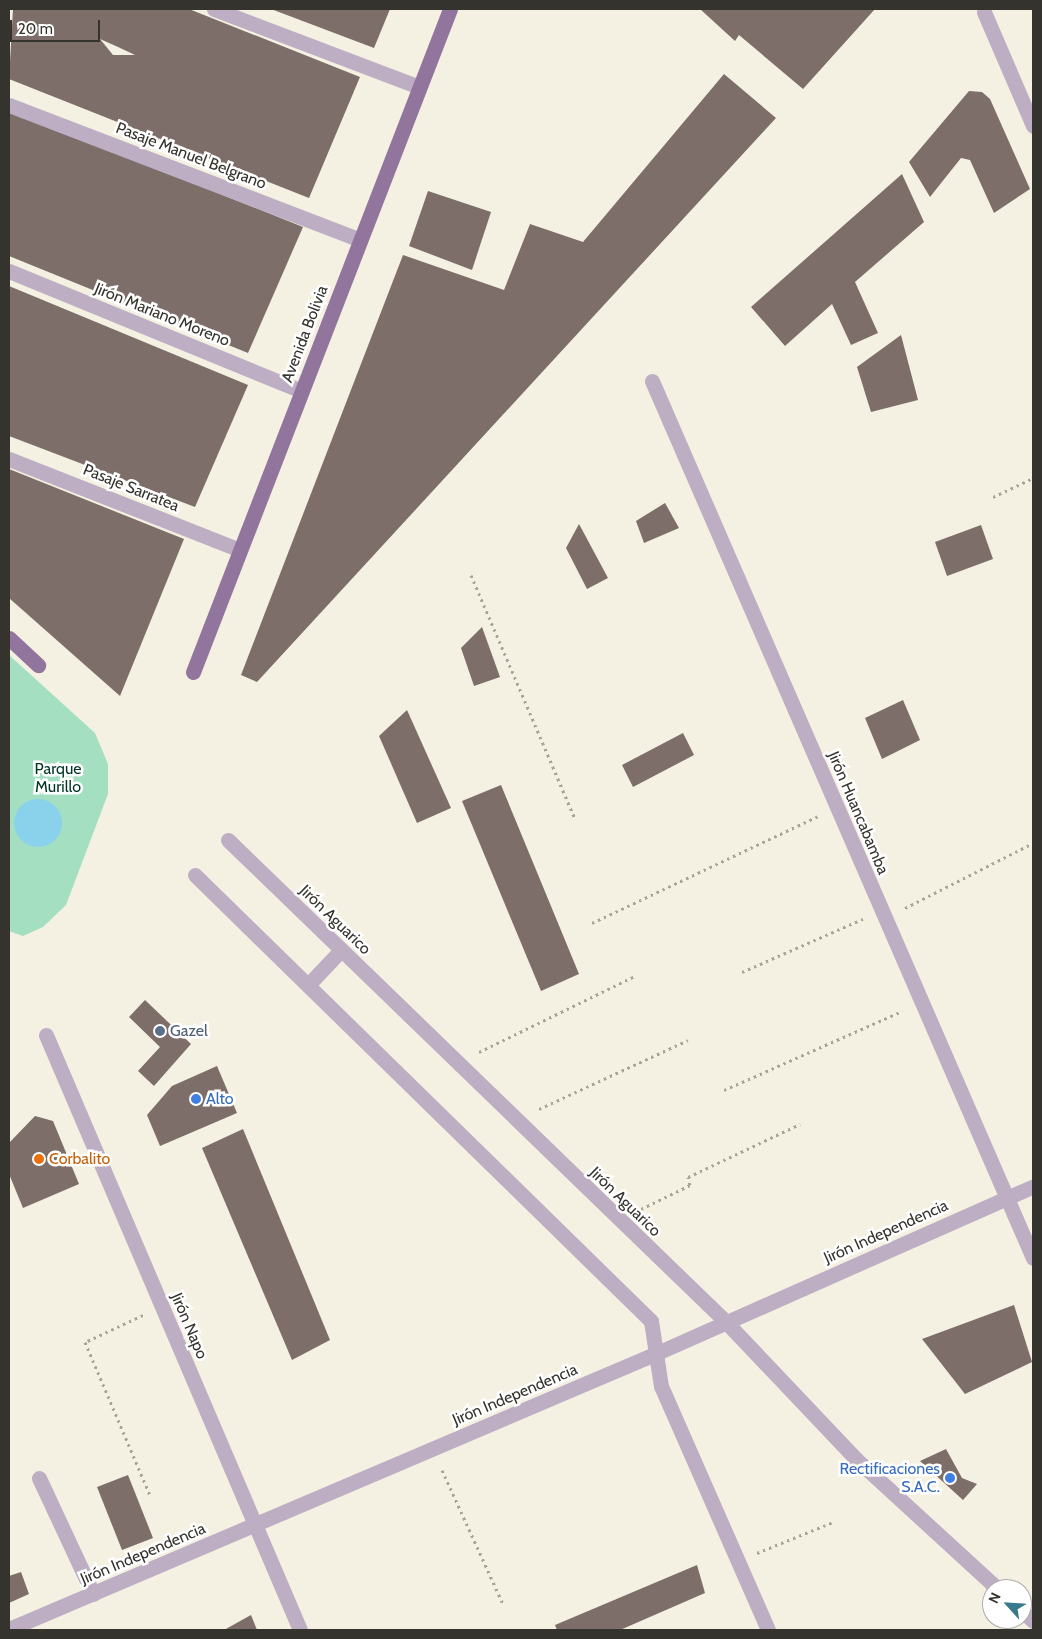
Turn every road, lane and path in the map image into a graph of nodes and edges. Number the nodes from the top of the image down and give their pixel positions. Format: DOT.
graph roads {
  1 [pos="214,9"];
  2 [pos="450,9"];
  3 [pos="984,12"];
  4 [pos="419,88"];
  5 [pos="9,105"];
  6 [pos="1033,126"];
  7 [pos="360,240"];
  8 [pos="9,271"];
  9 [pos="652,381"];
  10 [pos="302,391"];
  11 [pos="9,459"];
  12 [pos="1033,478"];
  13 [pos="993,497"];
  14 [pos="240,550"];
  15 [pos="471,575"];
  16 [pos="9,638"];
  17 [pos="38,664"];
  18 [pos="193,672"];
  19 [pos="837,807"];
  20 [pos="574,817"];
  21 [pos="228,840"];
  22 [pos="1033,843"];
  23 [pos="195,875"];
  24 [pos="884,914"];
  25 [pos="592,923"];
  26 [pos="341,950"];
  27 [pos="742,972"];
  28 [pos="635,976"];
  29 [pos="308,985"];
  30 [pos="921,1002"];
  31 [pos="46,1035"];
  32 [pos="688,1040"];
  33 [pos="456,1063"];
  34 [pos="724,1090"];
  35 [pos="515,1120"];
  36 [pos="800,1124"];
  37 [pos="1033,1186"];
  38 [pos="1006,1198"];
  39 [pos="618,1220"];
  40 [pos="1033,1258"];
  41 [pos="161,1307"];
  42 [pos="726,1322"];
  43 [pos="657,1353"];
  44 [pos="433,1449"];
  45 [pos="39,1478"];
  46 [pos="150,1495"];
  47 [pos="833,1522"];
  48 [pos="254,1526"];
  49 [pos="740,1560"];
  50 [pos="987,1579"];
  51 [pos="93,1594"];
  52 [pos="504,1606"];
  53 [pos="9,1630"];
  54 [pos="300,1630"];
  55 [pos="768,1630"];
  1 -- 4 [label="street"];
  2 -- 4 [label="main road, Avenida Bolivia"];
  3 -- 6 [label="street"];
  4 -- 7 [label="main road, Avenida Bolivia"];
  5 -- 7 [label="street, Pasaje Manuel Belgrano"];
  7 -- 10 [label="main road, Avenida Bolivia"];
  8 -- 10 [label="street, Jirón Mariano Moreno"];
  9 -- 19 [label="street, Jirón Huancabamba"];
  10 -- 14 [label="main road, Avenida Bolivia"];
  11 -- 14 [label="street, Pasaje Sarratea"];
  12 -- 13 [label="path"];
  14 -- 18 [label="main road, Avenida Bolivia"];
  15 -- 20 [label="path"];
  16 -- 17 [label="main road"];
  19 -- 24 [label="street, Jirón Huancabamba"];
  19 -- 25 [label="path"];
  21 -- 26 [label="street, Jirón Aguarico"];
  22 -- 24 [label="path"];
  23 -- 29 [label="street"];
  24 -- 27 [label="path"];
  24 -- 30 [label="street, Jirón Huancabamba"];
  26 -- 29 [label="street"];
  26 -- 33 [label="street, Jirón Aguarico"];
  28 -- 33 [label="path"];
  29 -- 43 [label="street"];
  30 -- 34 [label="path"];
  30 -- 38 [label="street, Jirón Huancabamba"];
  31 -- 41 [label="street, Jirón Napo"];
  32 -- 35 [label="path"];
  33 -- 35 [label="street, Jirón Aguarico"];
  35 -- 39 [label="street, Jirón Aguarico"];
  36 -- 39 [label="path"];
  37 -- 38 [label="street, Jirón Independencia"];
  38 -- 40 [label="street, Jirón Huancabamba"];
  38 -- 42 [label="street, Jirón Independencia"];
  39 -- 42 [label="street, Jirón Aguarico"];
  41 -- 46 [label="path"];
  41 -- 48 [label="street, Jirón Napo"];
  42 -- 43 [label="street, Jirón Independencia"];
  42 -- 50 [label="street, Jirón Aguarico"];
  43 -- 44 [label="street, Jirón Independencia"];
  43 -- 49 [label="street"];
  44 -- 48 [label="street, Jirón Independencia"];
  44 -- 52 [label="path"];
  45 -- 51 [label="street"];
  47 -- 49 [label="path"];
  48 -- 51 [label="street, Jirón Independencia"];
  48 -- 54 [label="street, Jirón Napo"];
  49 -- 55 [label="street"];
  51 -- 53 [label="street, Jirón Independencia"];
}
